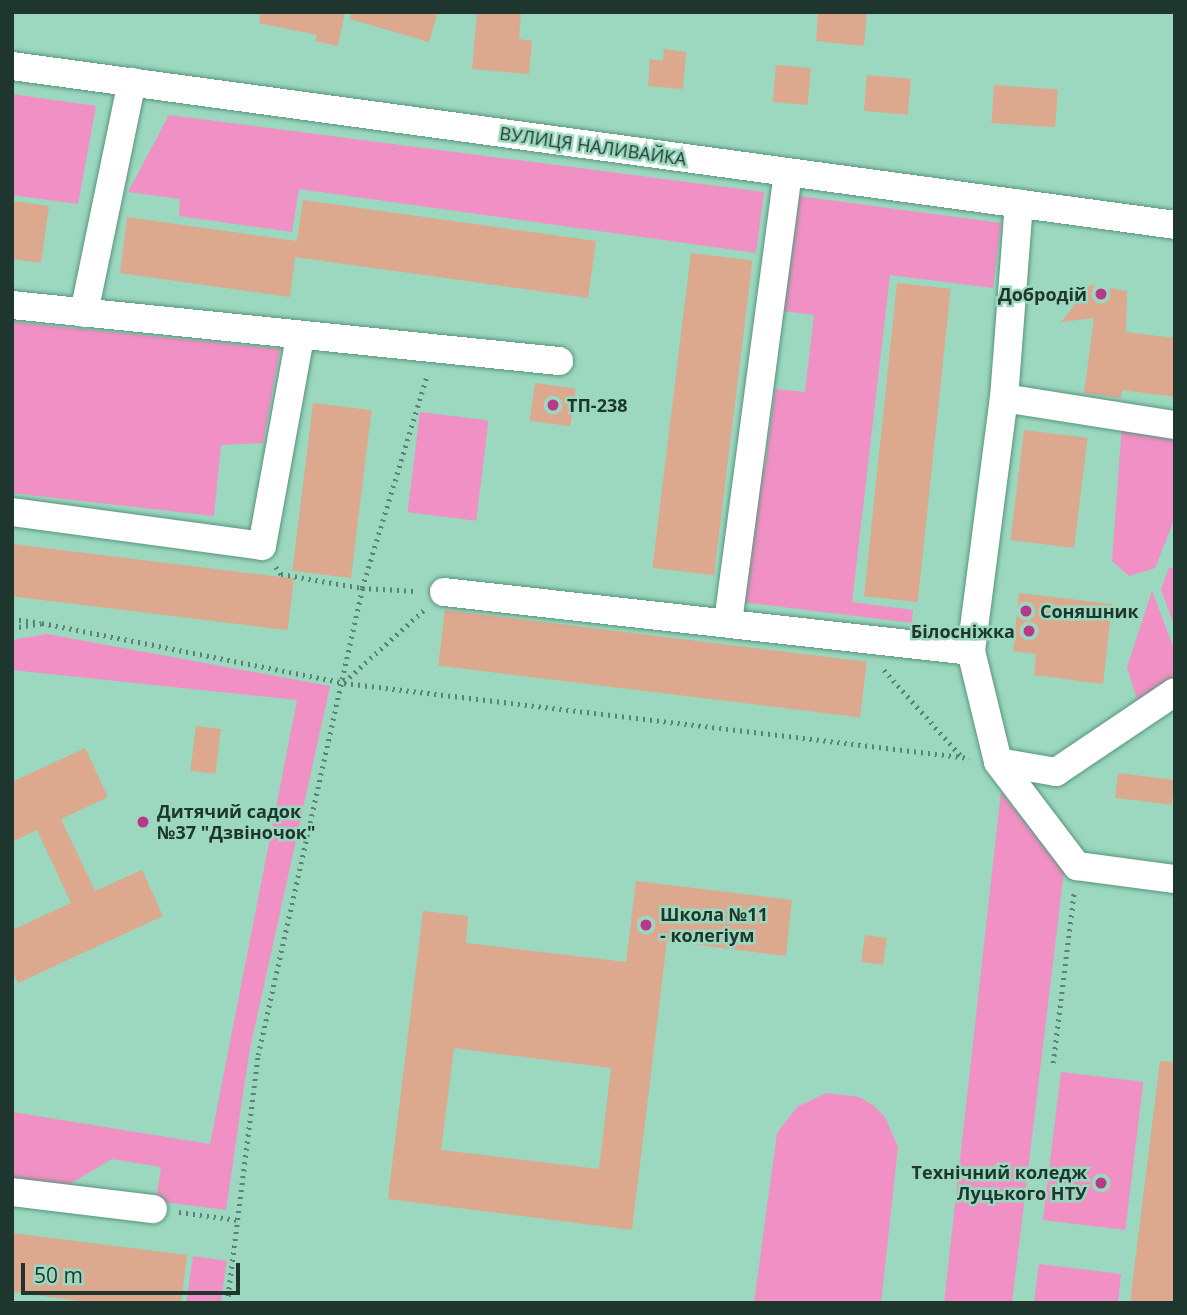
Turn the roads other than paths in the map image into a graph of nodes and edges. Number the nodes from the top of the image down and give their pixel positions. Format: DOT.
graph roads {
  1 [pos="12,66"];
  2 [pos="132,82"];
  3 [pos="788,173"];
  4 [pos="1019,204"];
  5 [pos="1175,225"];
  6 [pos="12,305"];
  7 [pos="84,313"];
  8 [pos="300,337"];
  9 [pos="559,361"];
  10 [pos="1004,398"];
  11 [pos="1175,425"];
  12 [pos="12,512"];
  13 [pos="444,592"];
  14 [pos="728,622"];
  15 [pos="971,651"];
  16 [pos="1175,692"];
  17 [pos="998,762"];
  18 [pos="1175,879"];
  19 [pos="12,1192"];
  20 [pos="153,1209"];
  1 -- 2 [label="street, ВУЛИЦЯ НАЛИВАЙКА"];
  2 -- 3 [label="street, ВУЛИЦЯ НАЛИВАЙКА"];
  2 -- 7 [label="street"];
  3 -- 4 [label="street, ВУЛИЦЯ НАЛИВАЙКА"];
  3 -- 14 [label="street"];
  4 -- 5 [label="street, ВУЛИЦЯ НАЛИВАЙКА"];
  4 -- 10 [label="street"];
  6 -- 7 [label="street"];
  7 -- 8 [label="street"];
  8 -- 9 [label="street"];
  8 -- 12 [label="street"];
  10 -- 11 [label="street"];
  10 -- 15 [label="street"];
  13 -- 14 [label="street"];
  14 -- 15 [label="street"];
  15 -- 17 [label="street"];
  16 -- 17 [label="street"];
  17 -- 18 [label="street"];
  19 -- 20 [label="street"];
}
